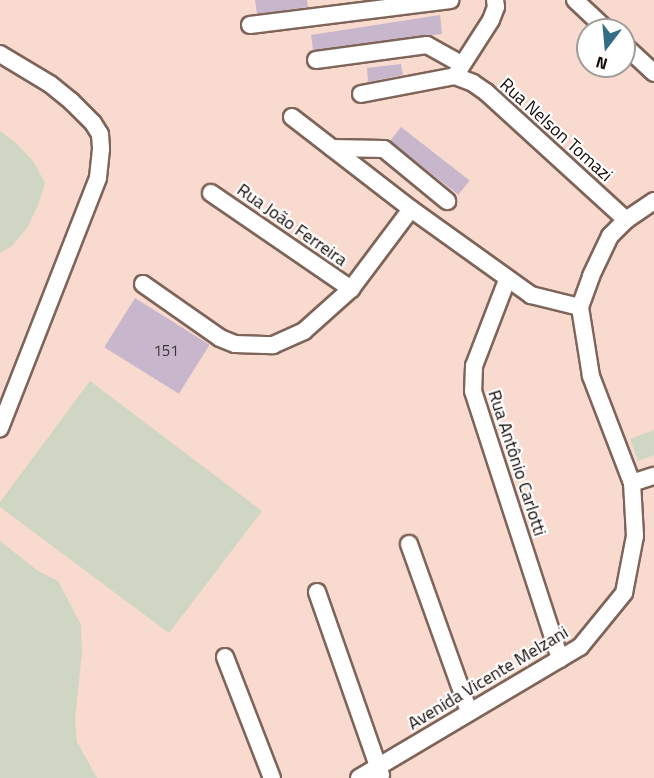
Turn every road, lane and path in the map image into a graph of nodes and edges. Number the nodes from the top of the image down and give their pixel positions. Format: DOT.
graph roads {
  1 [pos="450,0"];
  2 [pos="495,0"];
  3 [pos="575,0"];
  4 [pos="594,18"];
  5 [pos="250,25"];
  6 [pos="0,54"];
  7 [pos="636,56"];
  8 [pos="316,60"];
  9 [pos="458,70"];
  10 [pos="654,73"];
  11 [pos="361,94"];
  12 [pos="292,117"];
  13 [pos="332,148"];
  14 [pos="211,193"];
  15 [pos="447,201"];
  16 [pos="654,201"];
  17 [pos="411,210"];
  18 [pos="626,220"];
  19 [pos="507,280"];
  20 [pos="143,284"];
  21 [pos="351,289"];
  22 [pos="580,306"];
  23 [pos="0,428"];
  24 [pos="654,476"];
  25 [pos="632,483"];
  26 [pos="409,544"];
  27 [pos="317,592"];
  28 [pos="225,657"];
  29 [pos="560,659"];
  30 [pos="469,712"];
  31 [pos="381,772"];
  32 [pos="272,778"];
  33 [pos="359,778"];
  1 -- 5 [label="street"];
  2 -- 9 [label="street"];
  3 -- 4 [label="street"];
  6 -- 23 [label="street"];
  7 -- 10 [label="street"];
  8 -- 9 [label="street, Rua Nelson Tomazi"];
  9 -- 11 [label="street"];
  9 -- 18 [label="street, Rua Nelson Tomazi"];
  12 -- 13 [label="street"];
  13 -- 15 [label="street"];
  13 -- 17 [label="street"];
  14 -- 21 [label="street, Rua João Ferreira"];
  16 -- 18 [label="street, Avenida Vicente Melzani"];
  17 -- 19 [label="street"];
  17 -- 21 [label="street"];
  18 -- 22 [label="street, Avenida Vicente Melzani"];
  19 -- 22 [label="street"];
  19 -- 29 [label="street, Rua Antônio Carlotti"];
  20 -- 21 [label="street"];
  22 -- 25 [label="street, Avenida Vicente Melzani"];
  24 -- 25 [label="street"];
  25 -- 29 [label="street, Avenida Vicente Melzani"];
  26 -- 30 [label="street"];
  27 -- 31 [label="street"];
  28 -- 32 [label="street"];
  29 -- 30 [label="street, Avenida Vicente Melzani"];
  30 -- 31 [label="street, Avenida Vicente Melzani"];
  31 -- 33 [label="street, Avenida Vicente Melzani"];
}
